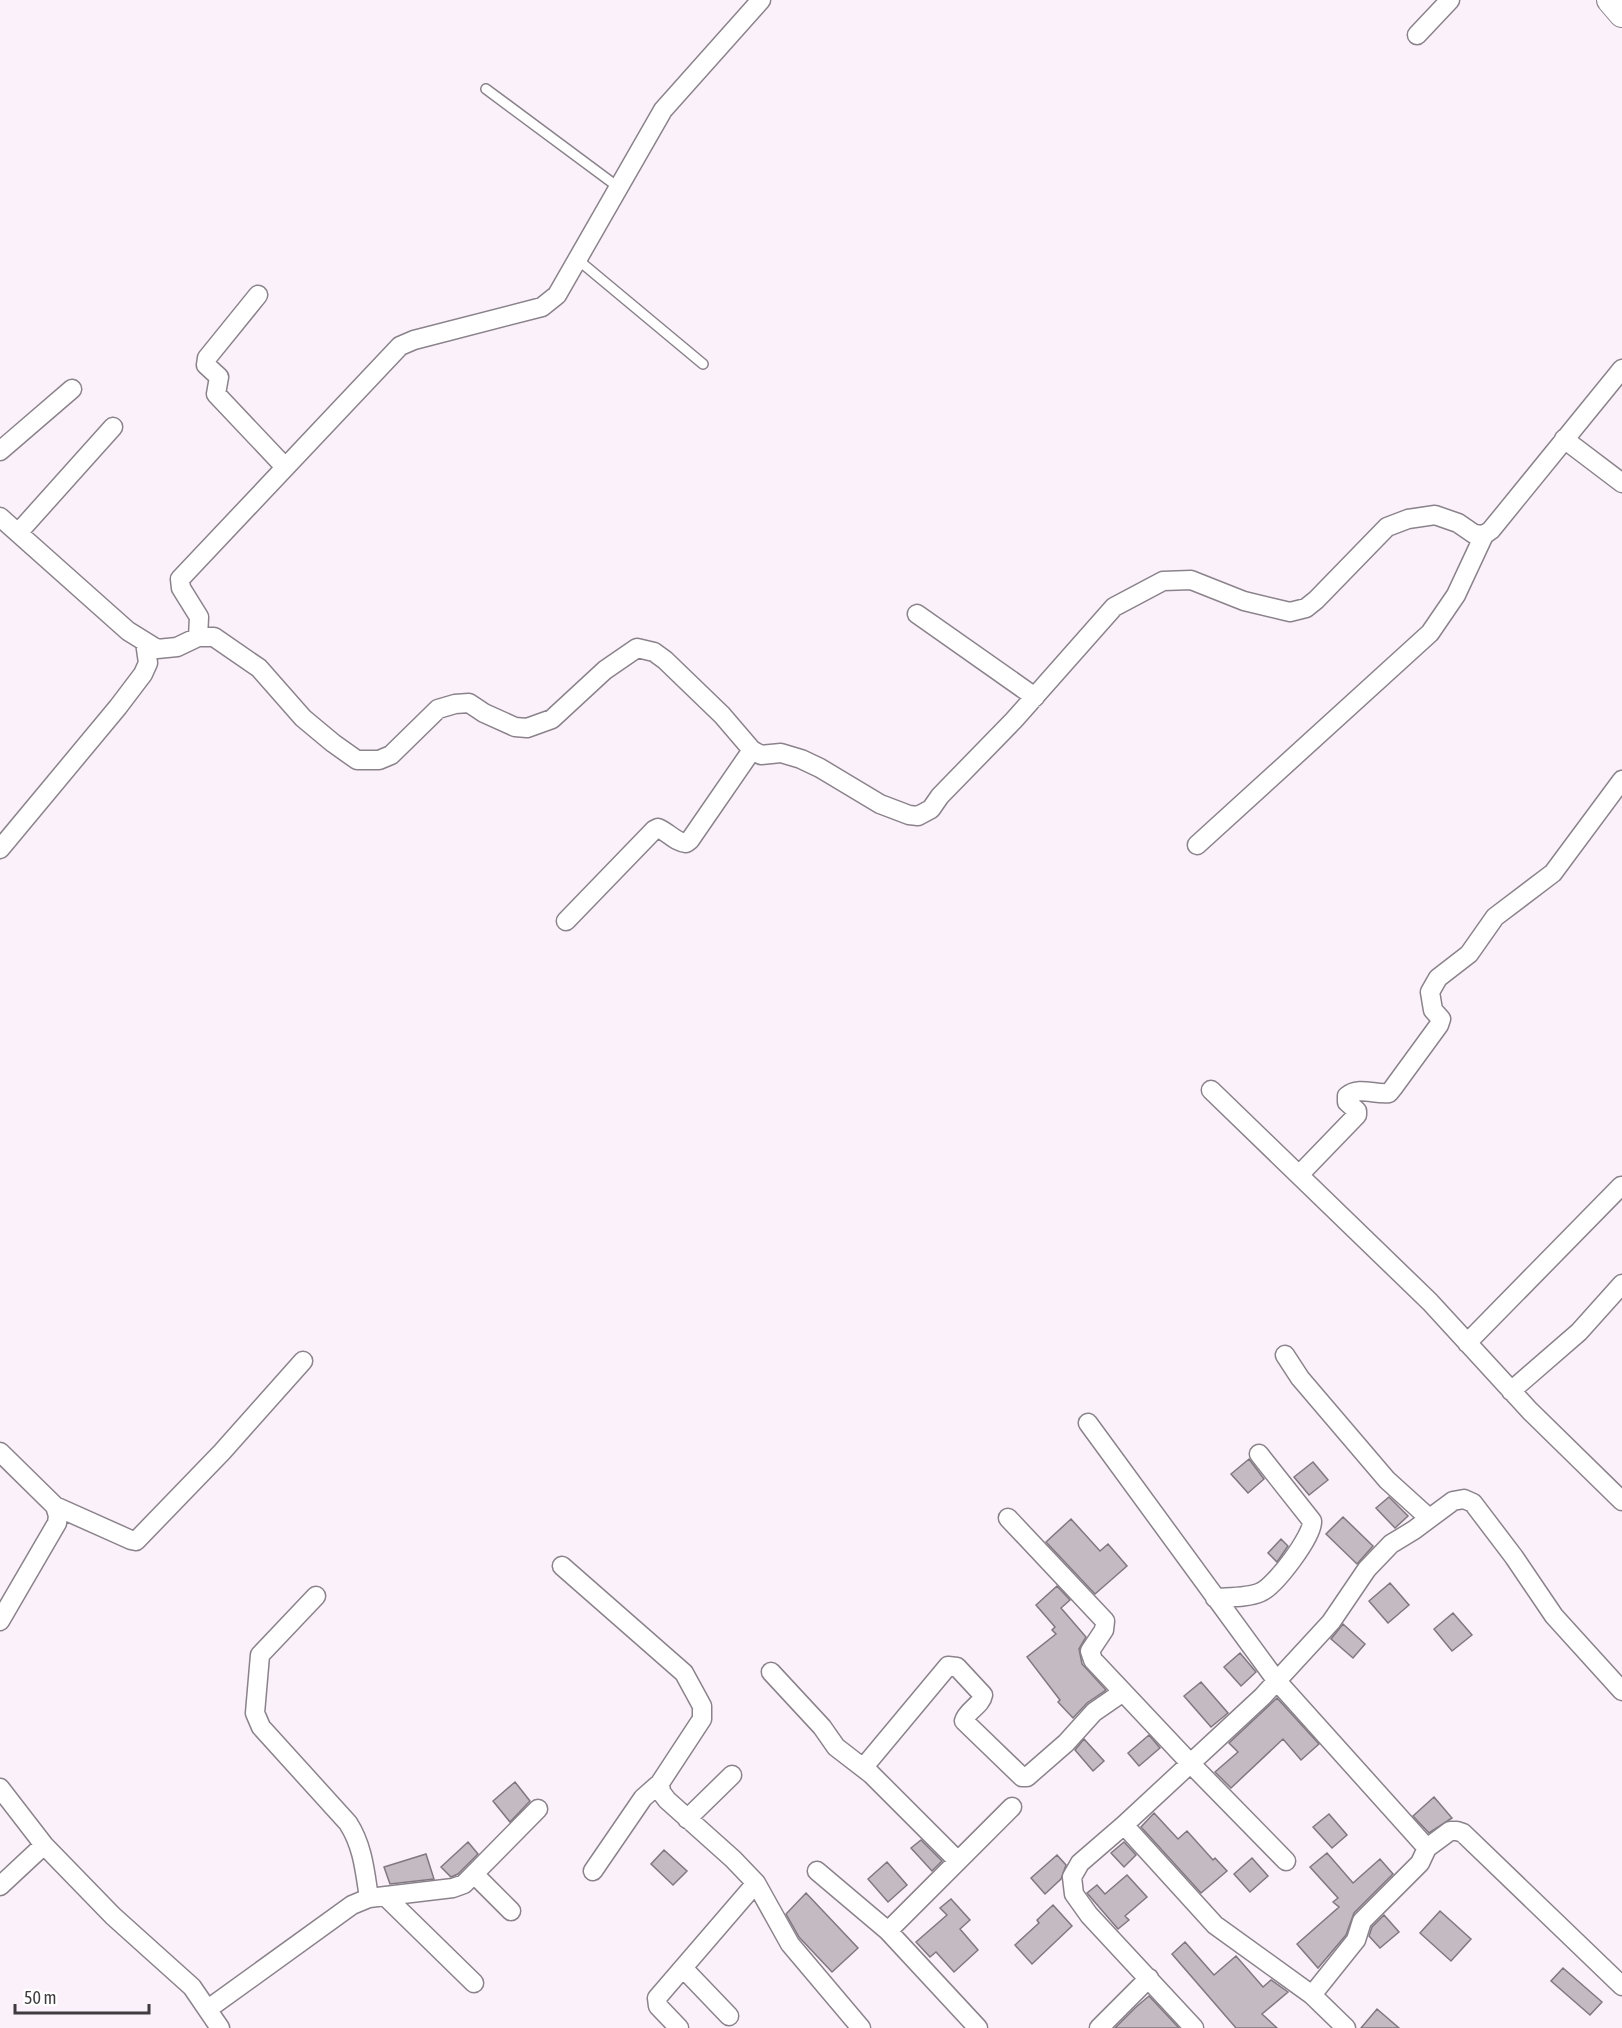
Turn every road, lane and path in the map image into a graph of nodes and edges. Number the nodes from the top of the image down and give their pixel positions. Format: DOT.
graph roads {
  1 [pos="761,0"];
  2 [pos="1450,0"];
  3 [pos="1610,0"];
  4 [pos="1622,14"];
  5 [pos="1417,35"];
  6 [pos="486,89"];
  7 [pos="618,187"];
  8 [pos="577,259"];
  9 [pos="258,295"];
  10 [pos="703,364"];
  11 [pos="1622,369"];
  12 [pos="72,389"];
  13 [pos="113,427"];
  14 [pos="1564,439"];
  15 [pos="0,451"];
  16 [pos="285,467"];
  17 [pos="1622,483"];
  18 [pos="0,517"];
  19 [pos="18,533"];
  20 [pos="1484,536"];
  21 [pos="917,614"];
  22 [pos="198,637"];
  23 [pos="145,642"];
  24 [pos="1035,696"];
  25 [pos="752,750"];
  26 [pos="1622,780"];
  27 [pos="1197,845"];
  28 [pos="0,849"];
  29 [pos="566,921"];
  30 [pos="1211,1090"];
  31 [pos="1299,1175"];
  32 [pos="1622,1186"];
  33 [pos="1622,1284"];
  34 [pos="1467,1343"];
  35 [pos="1285,1355"];
  36 [pos="303,1361"];
  37 [pos="1512,1391"];
  38 [pos="1088,1423"];
  39 [pos="0,1452"];
  40 [pos="1259,1454"];
  41 [pos="1622,1500"];
  42 [pos="55,1506"];
  43 [pos="1008,1518"];
  44 [pos="1429,1518"];
  45 [pos="562,1566"];
  46 [pos="316,1596"];
  47 [pos="1215,1598"];
  48 [pos="0,1621"];
  49 [pos="771,1672"];
  50 [pos="1276,1680"];
  51 [pos="1622,1690"];
  52 [pos="1123,1692"];
  53 [pos="1191,1764"];
  54 [pos="863,1768"];
  55 [pos="732,1775"];
  56 [pos="660,1783"];
  57 [pos="0,1788"];
  58 [pos="1012,1807"];
  59 [pos="538,1809"];
  60 [pos="687,1819"];
  61 [pos="1124,1826"];
  62 [pos="44,1845"];
  63 [pos="1427,1848"];
  64 [pos="958,1861"];
  65 [pos="1286,1861"];
  66 [pos="592,1871"];
  67 [pos="817,1871"];
  68 [pos="475,1875"];
  69 [pos="756,1883"];
  70 [pos="0,1886"];
  71 [pos="377,1898"];
  72 [pos="511,1911"];
  73 [pos="888,1931"];
  74 [pos="683,1968"];
  75 [pos="1149,1978"];
  76 [pos="474,1983"];
  77 [pos="1622,1986"];
  78 [pos="1312,1995"];
  79 [pos="208,2009"];
  80 [pos="729,2016"];
  81 [pos="220,2028"];
  82 [pos="679,2028"];
  83 [pos="861,2028"];
  84 [pos="978,2028"];
  85 [pos="1099,2028"];
  86 [pos="1194,2028"];
  87 [pos="1346,2028"];
  1 -- 7 [label="street"];
  2 -- 5 [label="street"];
  3 -- 4 [label="street"];
  6 -- 7 [label="lane"];
  7 -- 8 [label="street"];
  8 -- 10 [label="lane"];
  8 -- 16 [label="street"];
  9 -- 16 [label="street"];
  11 -- 14 [label="street"];
  12 -- 15 [label="street"];
  13 -- 19 [label="street"];
  14 -- 17 [label="street"];
  14 -- 20 [label="street"];
  16 -- 22 [label="street"];
  18 -- 19 [label="street"];
  19 -- 23 [label="street"];
  20 -- 24 [label="street"];
  20 -- 27 [label="street"];
  21 -- 24 [label="street"];
  22 -- 23 [label="street"];
  22 -- 25 [label="street"];
  23 -- 28 [label="street"];
  24 -- 25 [label="street"];
  25 -- 29 [label="street"];
  26 -- 31 [label="street"];
  30 -- 31 [label="street"];
  31 -- 34 [label="street"];
  32 -- 34 [label="street"];
  33 -- 37 [label="street"];
  34 -- 37 [label="street"];
  35 -- 44 [label="street"];
  36 -- 42 [label="street"];
  37 -- 41 [label="street"];
  38 -- 47 [label="street"];
  39 -- 42 [label="street"];
  40 -- 47 [label="street"];
  42 -- 48 [label="street"];
  43 -- 52 [label="street"];
  44 -- 50 [label="street"];
  44 -- 51 [label="street"];
  45 -- 56 [label="street"];
  46 -- 71 [label="street"];
  47 -- 50 [label="street"];
  49 -- 54 [label="street"];
  50 -- 53 [label="street"];
  50 -- 63 [label="street"];
  52 -- 53 [label="street"];
  52 -- 54 [label="street"];
  53 -- 61 [label="street"];
  53 -- 65 [label="street"];
  54 -- 64 [label="street"];
  55 -- 60 [label="street"];
  56 -- 60 [label="street"];
  56 -- 66 [label="street"];
  57 -- 62 [label="street"];
  58 -- 64 [label="street"];
  59 -- 68 [label="street"];
  60 -- 69 [label="street"];
  61 -- 75 [label="street"];
  61 -- 78 [label="street"];
  62 -- 70 [label="street"];
  62 -- 79 [label="street"];
  63 -- 77 [label="street"];
  63 -- 78 [label="street"];
  64 -- 73 [label="street"];
  67 -- 73 [label="street"];
  68 -- 71 [label="street"];
  68 -- 72 [label="street"];
  69 -- 74 [label="street"];
  69 -- 83 [label="street"];
  71 -- 76 [label="street"];
  71 -- 79 [label="street"];
  73 -- 84 [label="street"];
  74 -- 80 [label="street"];
  74 -- 82 [label="street"];
  75 -- 85 [label="street"];
  75 -- 86 [label="street"];
  78 -- 87 [label="street"];
  79 -- 81 [label="street"];
}
